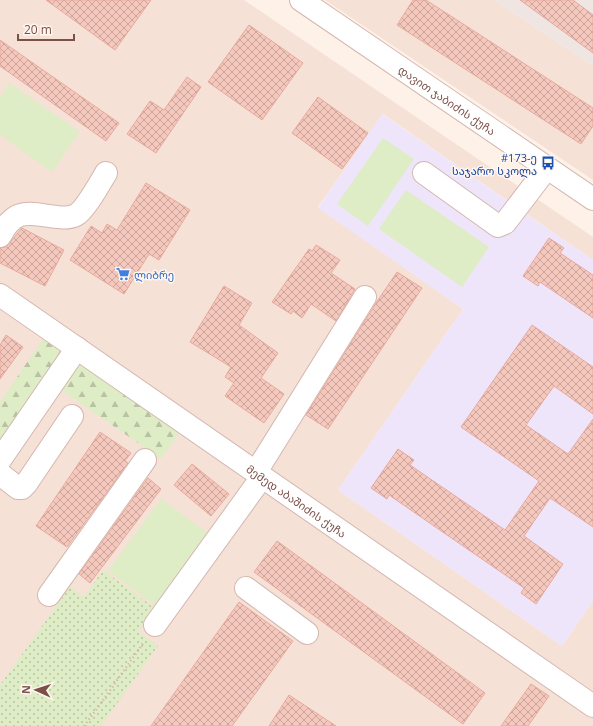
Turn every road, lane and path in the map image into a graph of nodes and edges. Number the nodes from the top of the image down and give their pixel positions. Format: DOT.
graph roads {
  1 [pos="301,0"];
  2 [pos="547,168"];
  3 [pos="106,172"];
  4 [pos="424,173"];
  5 [pos="593,199"];
  6 [pos="0,236"];
  7 [pos="0,294"];
  8 [pos="365,297"];
  9 [pos="77,348"];
  10 [pos="72,416"];
  11 [pos="0,460"];
  12 [pos="145,460"];
  13 [pos="0,474"];
  14 [pos="259,474"];
  15 [pos="246,588"];
  16 [pos="49,595"];
  17 [pos="155,625"];
  18 [pos="307,634"];
  19 [pos="593,706"];
  20 [pos="84,726"];
  1 -- 2 [label="street, დავით ჯაბიძის ქუჩა"];
  2 -- 4 [label="street"];
  2 -- 5 [label="street, დავით ჯაბიძის ქუჩა"];
  3 -- 6 [label="street"];
  7 -- 9 [label="street, მემედ აბაშიძის ქუჩა"];
  8 -- 14 [label="street"];
  9 -- 11 [label="street"];
  9 -- 14 [label="street, მემედ აბაშიძის ქუჩა"];
  10 -- 13 [label="street"];
  12 -- 16 [label="street"];
  14 -- 17 [label="street"];
  14 -- 19 [label="street, მემედ აბაშიძის ქუჩა"];
  15 -- 18 [label="street"];
  17 -- 20 [label="path"];
}
